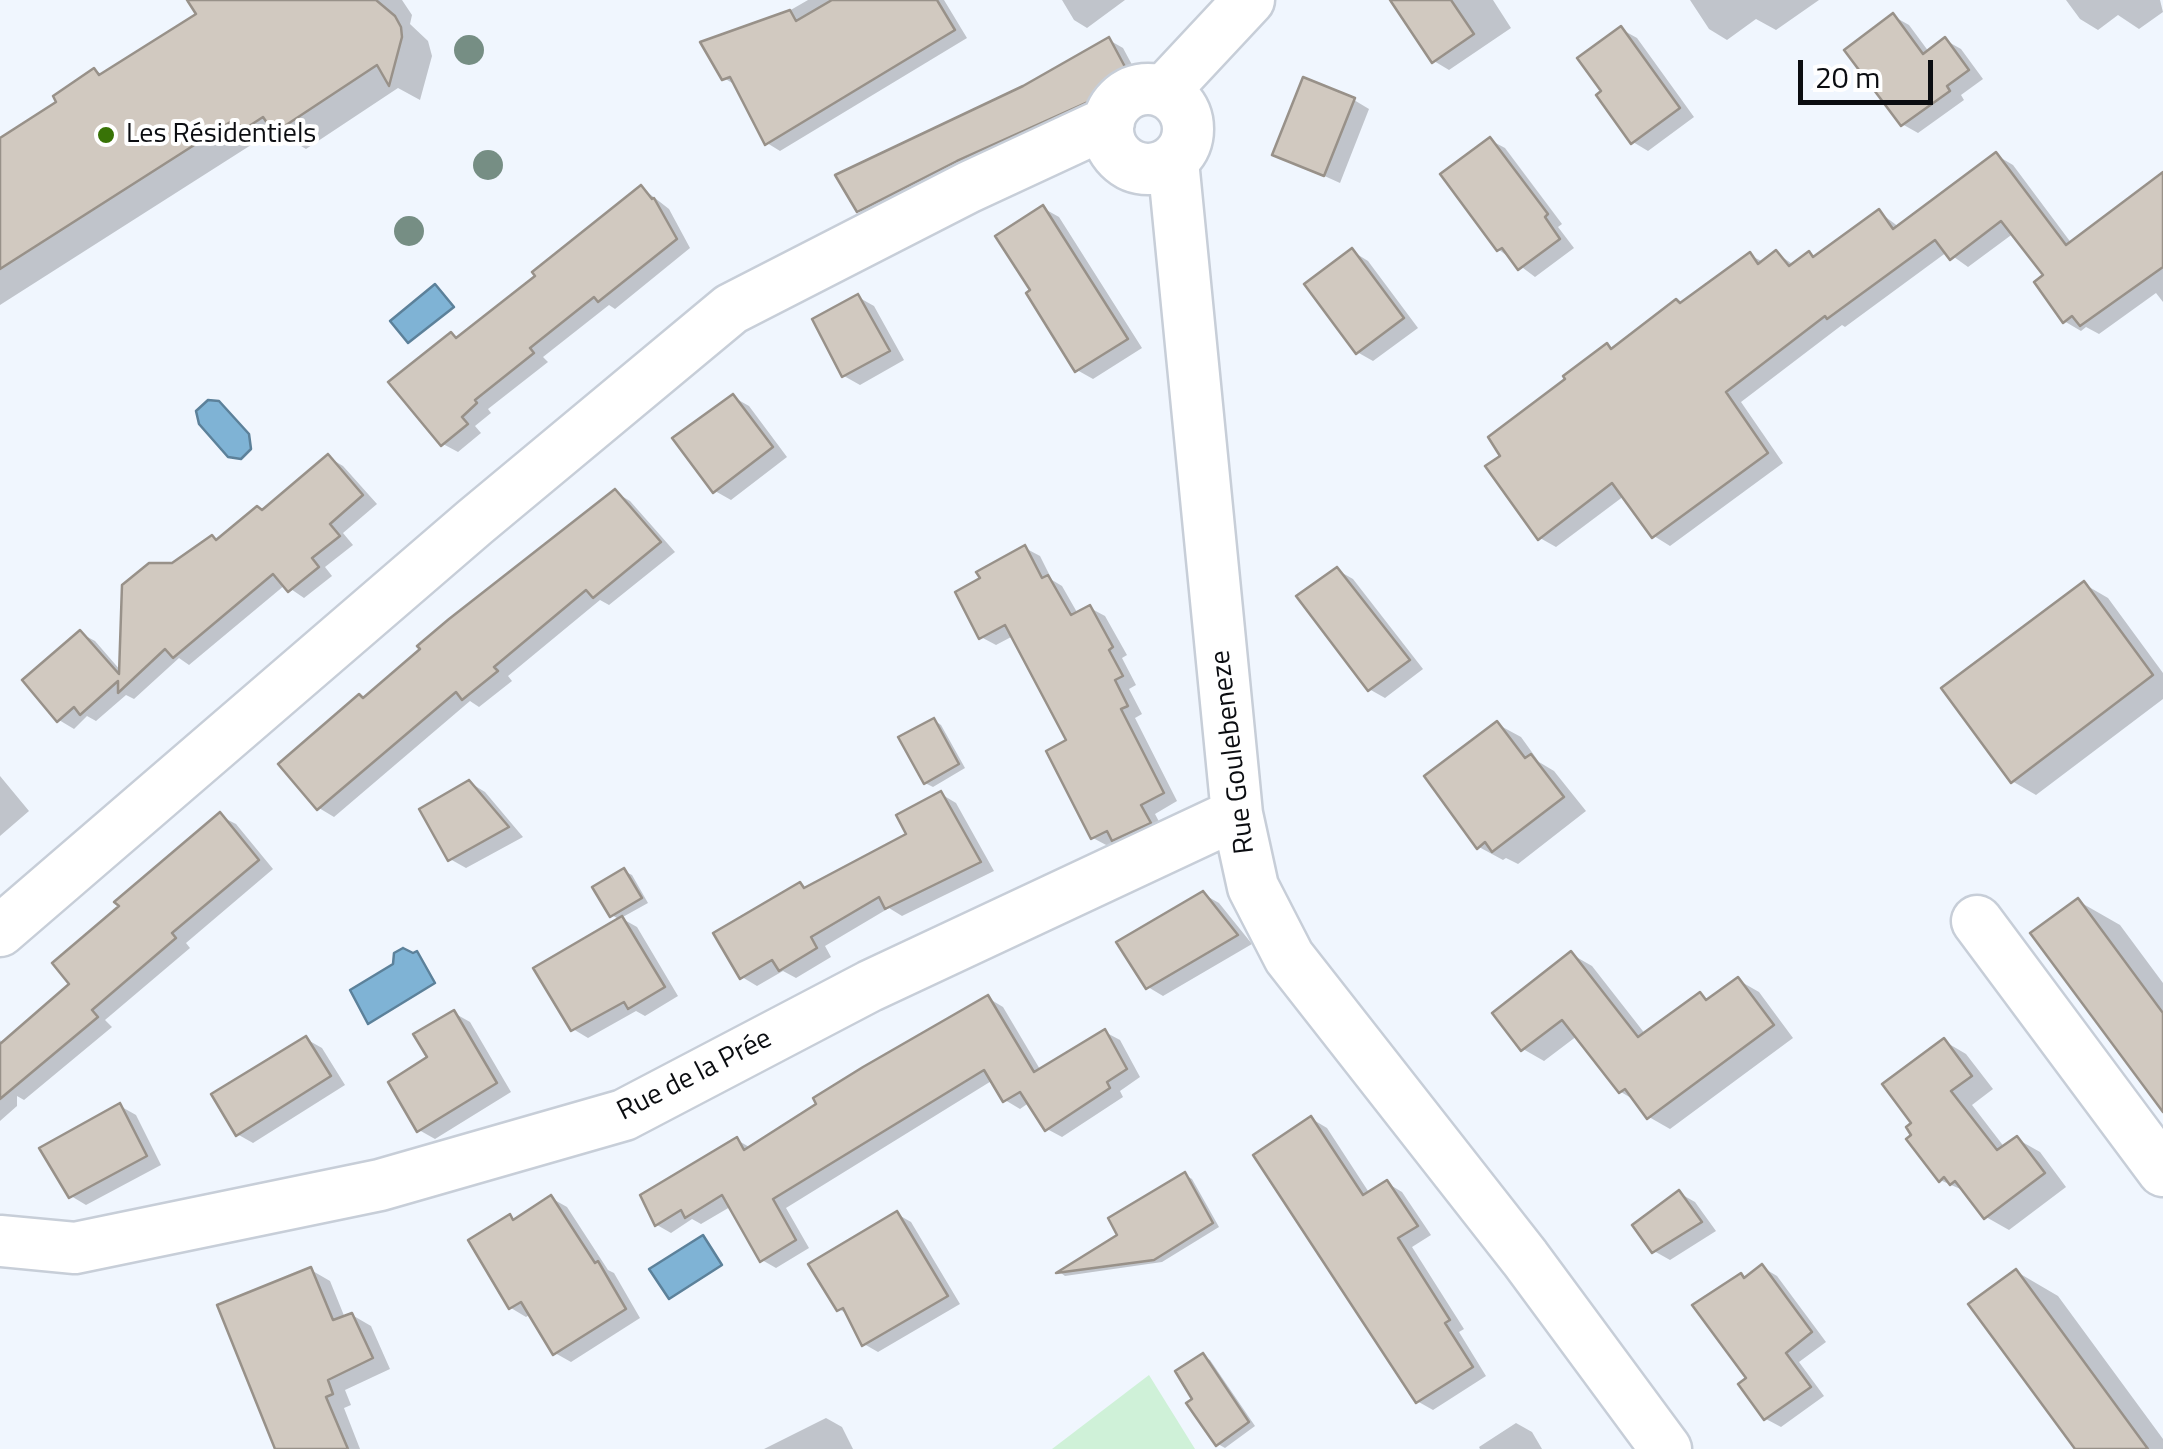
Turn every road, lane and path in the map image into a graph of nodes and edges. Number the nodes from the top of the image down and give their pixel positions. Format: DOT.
graph roads {
  1 [pos="1249,0"];
  2 [pos="1163,92"];
  3 [pos="1109,122"];
  4 [pos="1173,160"];
  5 [pos="1237,814"];
  6 [pos="1978,921"];
  7 [pos="0,931"];
  8 [pos="2163,1171"];
  9 [pos="0,1242"];
  10 [pos="1666,1449"];
  1 -- 2 [label="street"];
  2 -- 3 [label="street"];
  2 -- 4 [label="street"];
  3 -- 4 [label="street"];
  3 -- 7 [label="street"];
  4 -- 5 [label="street, Rue Goulebeneze"];
  5 -- 9 [label="street, Rue de la Prée"];
  5 -- 10 [label="street, Rue Goulebeneze"];
  6 -- 8 [label="street"];
}
